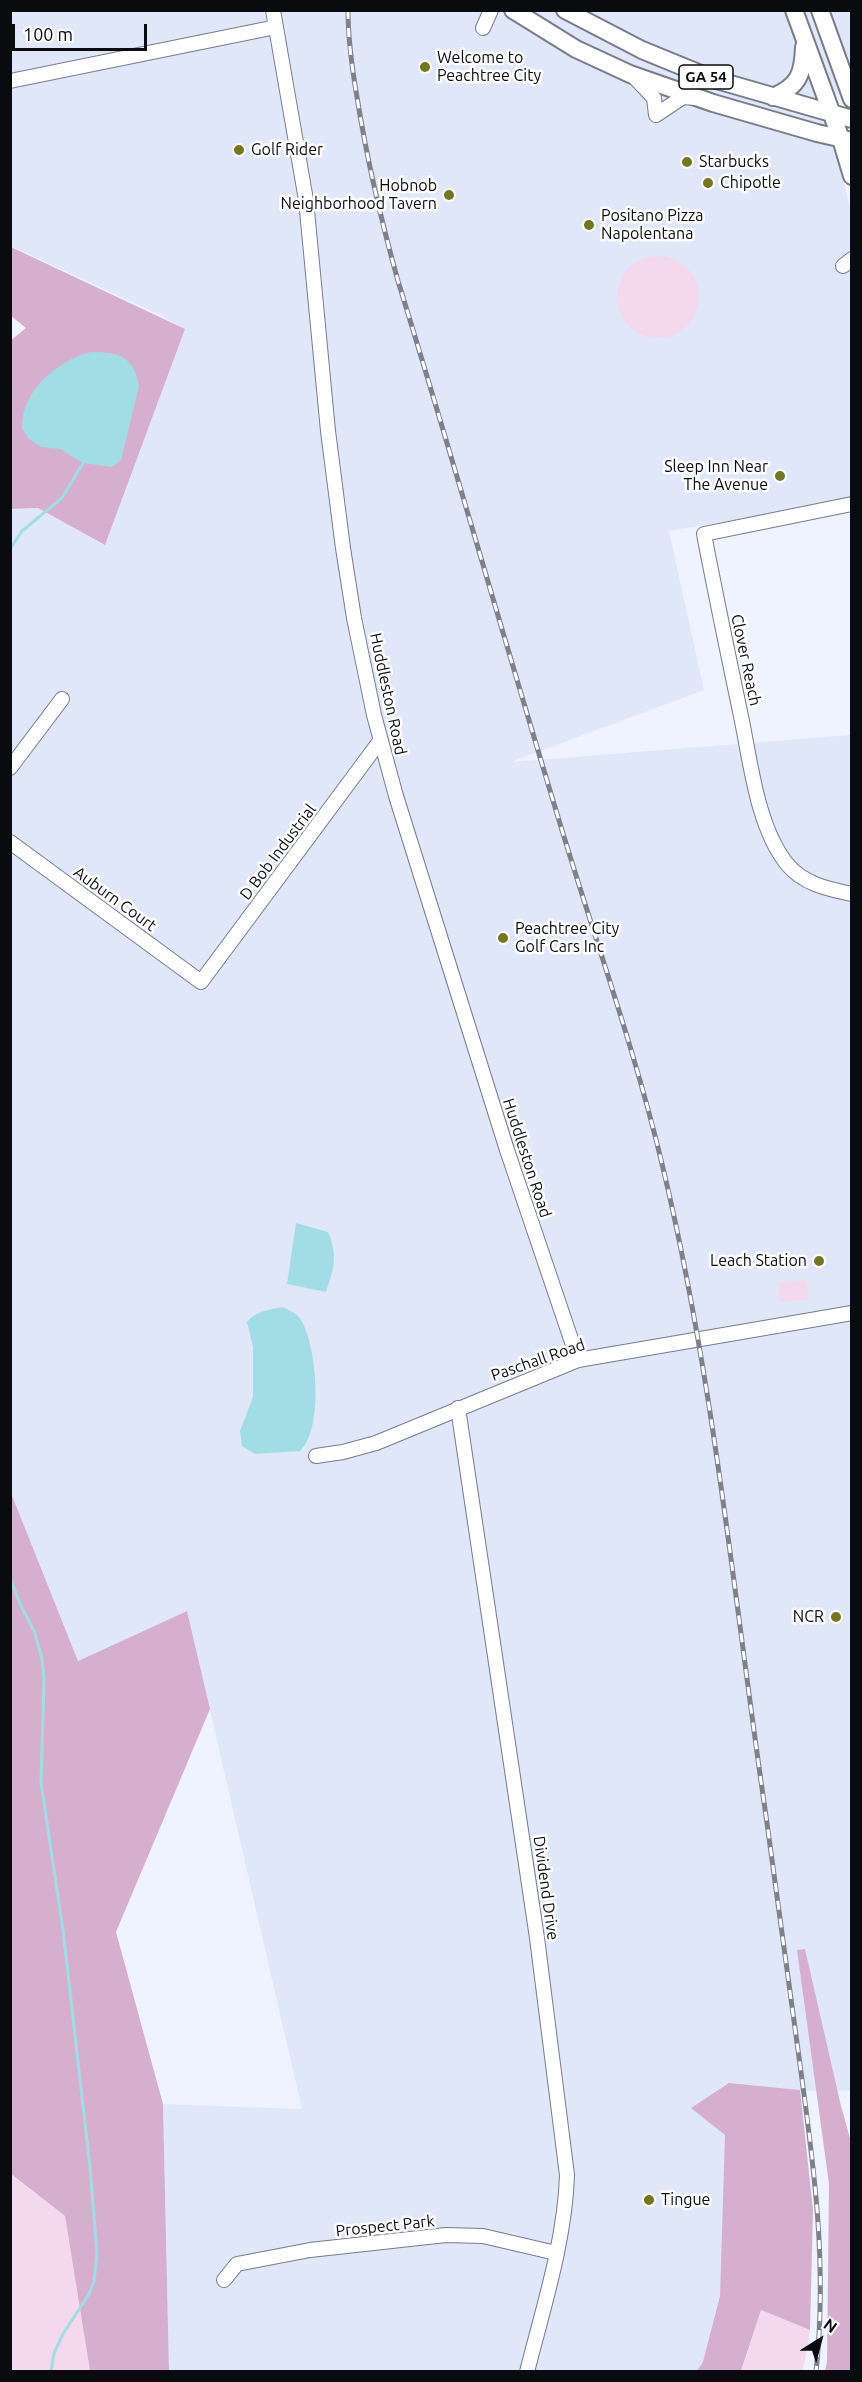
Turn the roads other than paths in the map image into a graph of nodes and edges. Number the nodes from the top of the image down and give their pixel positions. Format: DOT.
graph roads {
  1 [pos="273,10"];
  2 [pos="491,10"];
  3 [pos="513,10"];
  4 [pos="565,10"];
  5 [pos="794,10"];
  6 [pos="820,10"];
  7 [pos="276,27"];
  8 [pos="483,28"];
  9 [pos="804,40"];
  10 [pos="630,74"];
  11 [pos="10,81"];
  12 [pos="773,97"];
  13 [pos="851,97"];
  14 [pos="701,99"];
  15 [pos="833,115"];
  16 [pos="852,119"];
  17 [pos="846,140"];
  18 [pos="852,176"];
  19 [pos="852,259"];
  20 [pos="852,269"];
  21 [pos="852,504"];
  22 [pos="62,699"];
  23 [pos="380,741"];
  24 [pos="10,768"];
  25 [pos="10,842"];
  26 [pos="852,894"];
  27 [pos="201,982"];
  28 [pos="852,1313"];
  29 [pos="578,1360"];
  30 [pos="458,1408"];
  31 [pos="316,1456"];
  32 [pos="556,2253"];
  33 [pos="224,2280"];
  34 [pos="527,2372"];
  1 -- 7 [label="street, Huddleston Road"];
  2 -- 8 [label="street"];
  3 -- 10 [label="main road, GA 54"];
  4 -- 12 [label="main road, GA 54"];
  5 -- 9 [label="main road"];
  6 -- 13 [label="main road"];
  7 -- 11 [label="street"];
  7 -- 23 [label="street, Huddleston Road"];
  9 -- 12 [label="main road"];
  9 -- 15 [label="main road"];
  10 -- 14 [label="main road, GA 54"];
  10 -- 14 [label="street"];
  12 -- 15 [label="main road, GA 54"];
  14 -- 17 [label="main road, GA 54"];
  15 -- 16 [label="main road, GA 54"];
  15 -- 17 [label="main road"];
  17 -- 18 [label="main road"];
  19 -- 20 [label="street"];
  21 -- 26 [label="street, Clover Reach"];
  22 -- 24 [label="street"];
  23 -- 27 [label="street, D Bob Industrial"];
  23 -- 29 [label="street, Huddleston Road"];
  25 -- 27 [label="street, Auburn Court"];
  28 -- 29 [label="street, Paschall Road"];
  29 -- 30 [label="street, Paschall Road"];
  30 -- 31 [label="street, Paschall Road"];
  30 -- 32 [label="street, Dividend Drive"];
  32 -- 33 [label="street, Prospect Park"];
  32 -- 34 [label="street, Dividend Drive"];
}
